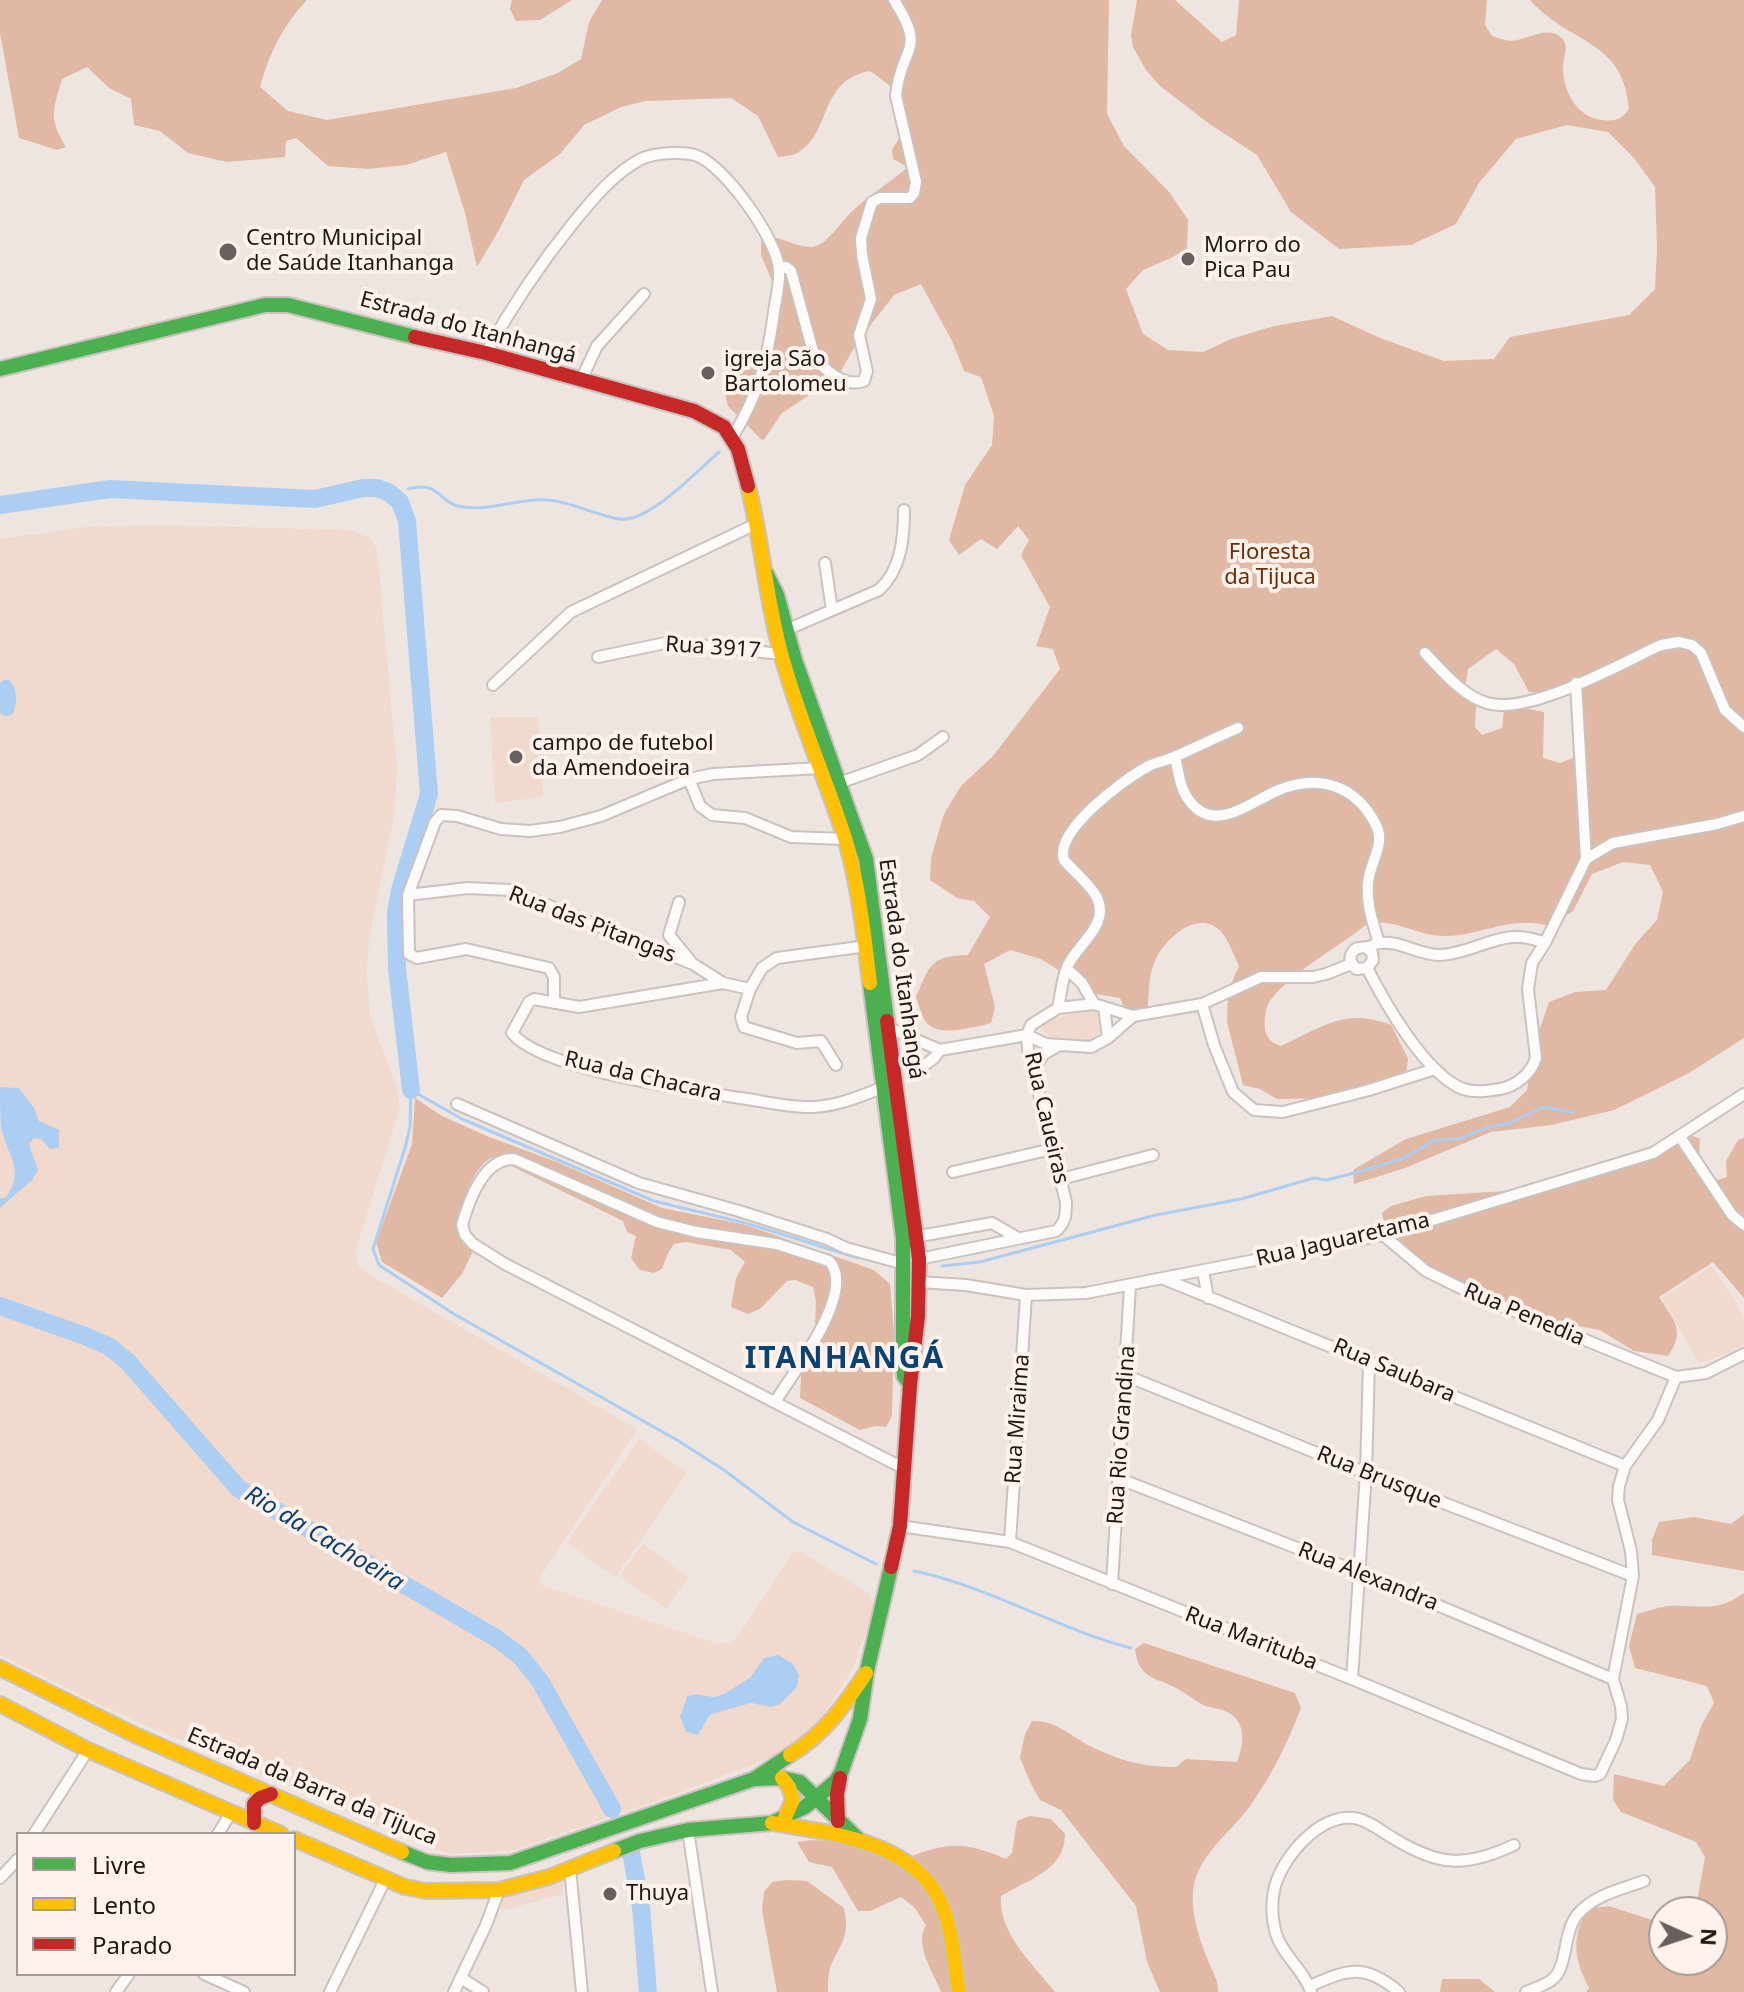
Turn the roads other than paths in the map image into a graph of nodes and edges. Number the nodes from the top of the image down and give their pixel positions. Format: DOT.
graph roads {
  1 [pos="894,0"];
  2 [pos="779,268"];
  3 [pos="644,294"];
  4 [pos="486,353"];
  5 [pos="0,369"];
  6 [pos="581,380"];
  7 [pos="732,438"];
  8 [pos="904,510"];
  9 [pos="756,524"];
  10 [pos="825,563"];
  11 [pos="766,573"];
  12 [pos="832,610"];
  13 [pos="786,630"];
  14 [pos="1425,653"];
  15 [pos="781,654"];
  16 [pos="598,657"];
  17 [pos="1576,683"];
  18 [pos="493,685"];
  19 [pos="1744,727"];
  20 [pos="1238,728"];
  21 [pos="943,737"];
  22 [pos="1175,757"];
  23 [pos="820,768"];
  24 [pos="689,779"];
  25 [pos="839,783"];
  26 [pos="1744,816"];
  27 [pos="845,839"];
  28 [pos="1586,859"];
  29 [pos="408,895"];
  30 [pos="679,902"];
  31 [pos="1379,943"];
  32 [pos="1545,943"];
  33 [pos="867,946"];
  34 [pos="1367,948"];
  35 [pos="693,964"];
  36 [pos="1351,964"];
  37 [pos="1367,968"];
  38 [pos="1067,969"];
  39 [pos="723,983"];
  40 [pos="750,989"];
  41 [pos="554,1003"];
  42 [pos="1202,1004"];
  43 [pos="1099,1005"];
  44 [pos="1058,1008"];
  45 [pos="1133,1016"];
  46 [pos="889,1028"];
  47 [pos="1027,1035"];
  48 [pos="1108,1038"];
  49 [pos="1058,1046"];
  50 [pos="940,1050"];
  51 [pos="836,1065"];
  52 [pos="1034,1068"];
  53 [pos="1435,1069"];
  54 [pos="914,1073"];
  55 [pos="884,1087"];
  56 [pos="1744,1094"];
  57 [pos="457,1104"];
  58 [pos="1680,1137"];
  59 [pos="1052,1149"];
  60 [pos="1153,1155"];
  61 [pos="953,1172"];
  62 [pos="1061,1179"];
  63 [pos="1744,1225"];
  64 [pos="972,1226"];
  65 [pos="1383,1235"];
  66 [pos="909,1238"];
  67 [pos="1018,1238"];
  68 [pos="976,1247"];
  69 [pos="911,1262"];
  70 [pos="1203,1271"];
  71 [pos="1162,1278"];
  72 [pos="919,1282"];
  73 [pos="1130,1286"];
  74 [pos="1026,1295"];
  75 [pos="1208,1298"];
  76 [pos="1744,1354"];
  77 [pos="1369,1362"];
  78 [pos="1127,1376"];
  79 [pos="1676,1377"];
  80 [pos="910,1385"];
  81 [pos="775,1402"];
  82 [pos="1625,1466"];
  83 [pos="905,1469"];
  84 [pos="1366,1473"];
  85 [pos="1120,1479"];
  86 [pos="900,1526"];
  87 [pos="1010,1542"];
  88 [pos="1361,1573"];
  89 [pos="1633,1576"];
  90 [pos="1112,1584"];
  91 [pos="0,1668"];
  92 [pos="867,1671"];
  93 [pos="1352,1679"];
  94 [pos="1613,1679"];
  95 [pos="0,1704"];
  96 [pos="88,1750"];
  97 [pos="841,1773"];
  98 [pos="782,1778"];
  99 [pos="754,1779"];
  100 [pos="271,1794"];
  101 [pos="818,1799"];
  102 [pos="230,1814"];
  103 [pos="778,1820"];
  104 [pos="838,1821"];
  105 [pos="254,1823"];
  106 [pos="688,1830"];
  107 [pos="35,1832"];
  108 [pos="219,1832"];
  109 [pos="276,1832"];
  110 [pos="296,1840"];
  111 [pos="858,1840"];
  112 [pos="1514,1845"];
  113 [pos="16,1861"];
  114 [pos="570,1869"];
  115 [pos="0,1878"];
  116 [pos="385,1880"];
  117 [pos="1644,1881"];
  118 [pos="499,1890"];
  119 [pos="208,1976"];
  120 [pos="461,1978"];
  121 [pos="1310,1989"];
  122 [pos="244,1992"];
  123 [pos="330,1992"];
  124 [pos="454,1992"];
  125 [pos="483,1992"];
  126 [pos="582,1992"];
  127 [pos="712,1992"];
  128 [pos="959,1992"];
  129 [pos="1399,1992"];
  130 [pos="1526,1992"];
  1 -- 2 [label="street"];
  2 -- 4 [label="street"];
  2 -- 7 [label="street"];
  3 -- 6 [label="street"];
  4 -- 5 [label="main road, Estrada do Itanhangá"];
  4 -- 6 [label="main road, Estrada do Itanhangá"];
  6 -- 7 [label="main road, Estrada do Itanhangá"];
  7 -- 9 [label="main road, Estrada do Itanhangá"];
  8 -- 12 [label="street"];
  9 -- 11 [label="main road, Estrada do Itanhangá"];
  9 -- 18 [label="street"];
  10 -- 12 [label="street"];
  11 -- 13 [label="main road, Estrada do Itanhangá"];
  11 -- 15 [label="main road, Estrada do Itanhangá"];
  12 -- 13 [label="street"];
  13 -- 25 [label="main road, Estrada do Itanhangá"];
  14 -- 17 [label="street"];
  15 -- 16 [label="street, Rua 3917"];
  15 -- 23 [label="main road, Estrada do Itanhangá"];
  17 -- 19 [label="street"];
  17 -- 28 [label="street"];
  20 -- 22 [label="street"];
  21 -- 25 [label="street"];
  22 -- 31 [label="street"];
  22 -- 38 [label="street"];
  23 -- 24 [label="street"];
  23 -- 27 [label="main road, Estrada do Itanhangá"];
  24 -- 27 [label="street"];
  24 -- 29 [label="street"];
  25 -- 46 [label="main road, Estrada do Itanhangá"];
  26 -- 28 [label="street"];
  27 -- 33 [label="main road, Estrada do Itanhangá"];
  28 -- 32 [label="street"];
  29 -- 35 [label="street, Rua das Pitangas"];
  29 -- 41 [label="street"];
  30 -- 35 [label="street"];
  31 -- 32 [label="street"];
  31 -- 34 [label="street"];
  32 -- 53 [label="street"];
  33 -- 40 [label="street"];
  33 -- 55 [label="main road, Estrada do Itanhangá"];
  34 -- 36 [label="street"];
  34 -- 37 [label="street"];
  35 -- 39 [label="street, Rua das Pitangas"];
  36 -- 37 [label="street"];
  36 -- 42 [label="street"];
  37 -- 53 [label="street"];
  38 -- 43 [label="street"];
  38 -- 44 [label="street"];
  39 -- 40 [label="street, Rua da Chacara"];
  39 -- 41 [label="street, Rua da Chacara"];
  40 -- 51 [label="street"];
  41 -- 55 [label="street, Rua da Chacara"];
  42 -- 45 [label="street"];
  42 -- 53 [label="street"];
  43 -- 44 [label="street"];
  43 -- 45 [label="street"];
  43 -- 48 [label="street"];
  44 -- 47 [label="street, Rua Caueiras"];
  45 -- 48 [label="street"];
  46 -- 50 [label="street"];
  46 -- 66 [label="main road, Estrada do Itanhangá"];
  47 -- 49 [label="street"];
  47 -- 50 [label="street"];
  47 -- 52 [label="street, Rua Caueiras"];
  48 -- 49 [label="street"];
  49 -- 52 [label="street"];
  50 -- 54 [label="street"];
  52 -- 59 [label="street, Rua Caueiras"];
  55 -- 66 [label="main road, Estrada do Itanhangá"];
  56 -- 58 [label="street, Rua Jaguaretama"];
  57 -- 69 [label="street"];
  58 -- 63 [label="street"];
  58 -- 65 [label="street, Rua Jaguaretama"];
  59 -- 61 [label="street"];
  59 -- 62 [label="street, Rua Caueiras"];
  60 -- 62 [label="street"];
  62 -- 67 [label="street, Rua Caueiras"];
  64 -- 66 [label="street"];
  64 -- 67 [label="street"];
  64 -- 68 [label="street"];
  65 -- 70 [label="street, Rua Jaguaretama"];
  65 -- 79 [label="street, Rua Penedia"];
  66 -- 69 [label="main road, Estrada do Itanhangá"];
  67 -- 68 [label="street"];
  68 -- 69 [label="street"];
  69 -- 72 [label="main road, Estrada do Itanhangá"];
  69 -- 80 [label="main road, Estrada do Itanhangá"];
  70 -- 71 [label="street, Rua Jaguaretama"];
  70 -- 75 [label="street"];
  71 -- 73 [label="street, Rua Jaguaretama"];
  71 -- 75 [label="street, Rua Saubara"];
  72 -- 74 [label="street, Rua Jaguaretama"];
  72 -- 80 [label="main road, Estrada do Itanhangá"];
  73 -- 74 [label="street, Rua Jaguaretama"];
  73 -- 78 [label="street, Rua Rio Grandina"];
  74 -- 87 [label="street, Rua Miraima"];
  75 -- 77 [label="street, Rua Saubara"];
  76 -- 79 [label="street"];
  77 -- 82 [label="street, Rua Saubara"];
  77 -- 84 [label="street"];
  78 -- 84 [label="street, Rua Brusque"];
  78 -- 85 [label="street, Rua Rio Grandina"];
  79 -- 82 [label="street"];
  80 -- 83 [label="main road, Estrada do Itanhangá"];
  81 -- 81 [label="street"];
  81 -- 83 [label="street"];
  82 -- 89 [label="street"];
  83 -- 86 [label="main road, Estrada do Itanhangá"];
  84 -- 88 [label="street"];
  84 -- 89 [label="street, Rua Brusque"];
  85 -- 88 [label="street, Rua Alexandra"];
  85 -- 90 [label="street, Rua Rio Grandina"];
  86 -- 87 [label="street, Rua Marituba"];
  86 -- 92 [label="main road, Estrada do Itanhangá"];
  87 -- 90 [label="street, Rua Marituba"];
  88 -- 93 [label="street"];
  88 -- 94 [label="street, Rua Alexandra"];
  89 -- 94 [label="street"];
  90 -- 93 [label="street, Rua Marituba"];
  91 -- 100 [label="main road, Estrada da Barra da Tijuca"];
  92 -- 97 [label="main road"];
  92 -- 99 [label="main road, Estrada da Barra da Tijuca"];
  93 -- 94 [label="street, Rua Marituba"];
  95 -- 96 [label="main road"];
  96 -- 102 [label="main road"];
  96 -- 107 [label="street"];
  97 -- 101 [label="main road"];
  97 -- 104 [label="main road"];
  98 -- 99 [label="main road, Estrada da Barra da Tijuca"];
  98 -- 101 [label="main road"];
  98 -- 103 [label="main road"];
  99 -- 100 [label="main road, Estrada da Barra da Tijuca"];
  100 -- 105 [label="main road"];
  101 -- 103 [label="main road"];
  101 -- 104 [label="main road"];
  102 -- 105 [label="main road"];
  102 -- 108 [label="street"];
  103 -- 106 [label="main road"];
  103 -- 111 [label="main road"];
  104 -- 111 [label="main road"];
  105 -- 109 [label="main road"];
  106 -- 114 [label="main road"];
  106 -- 127 [label="street"];
  110 -- 116 [label="main road"];
  111 -- 128 [label="main road"];
  112 -- 121 [label="street"];
  113 -- 115 [label="street"];
  114 -- 118 [label="main road"];
  114 -- 126 [label="street"];
  116 -- 118 [label="main road"];
  116 -- 123 [label="street"];
  117 -- 130 [label="street"];
  118 -- 120 [label="street"];
  119 -- 122 [label="street"];
  120 -- 124 [label="street"];
  120 -- 125 [label="street"];
  121 -- 129 [label="street"];
}
